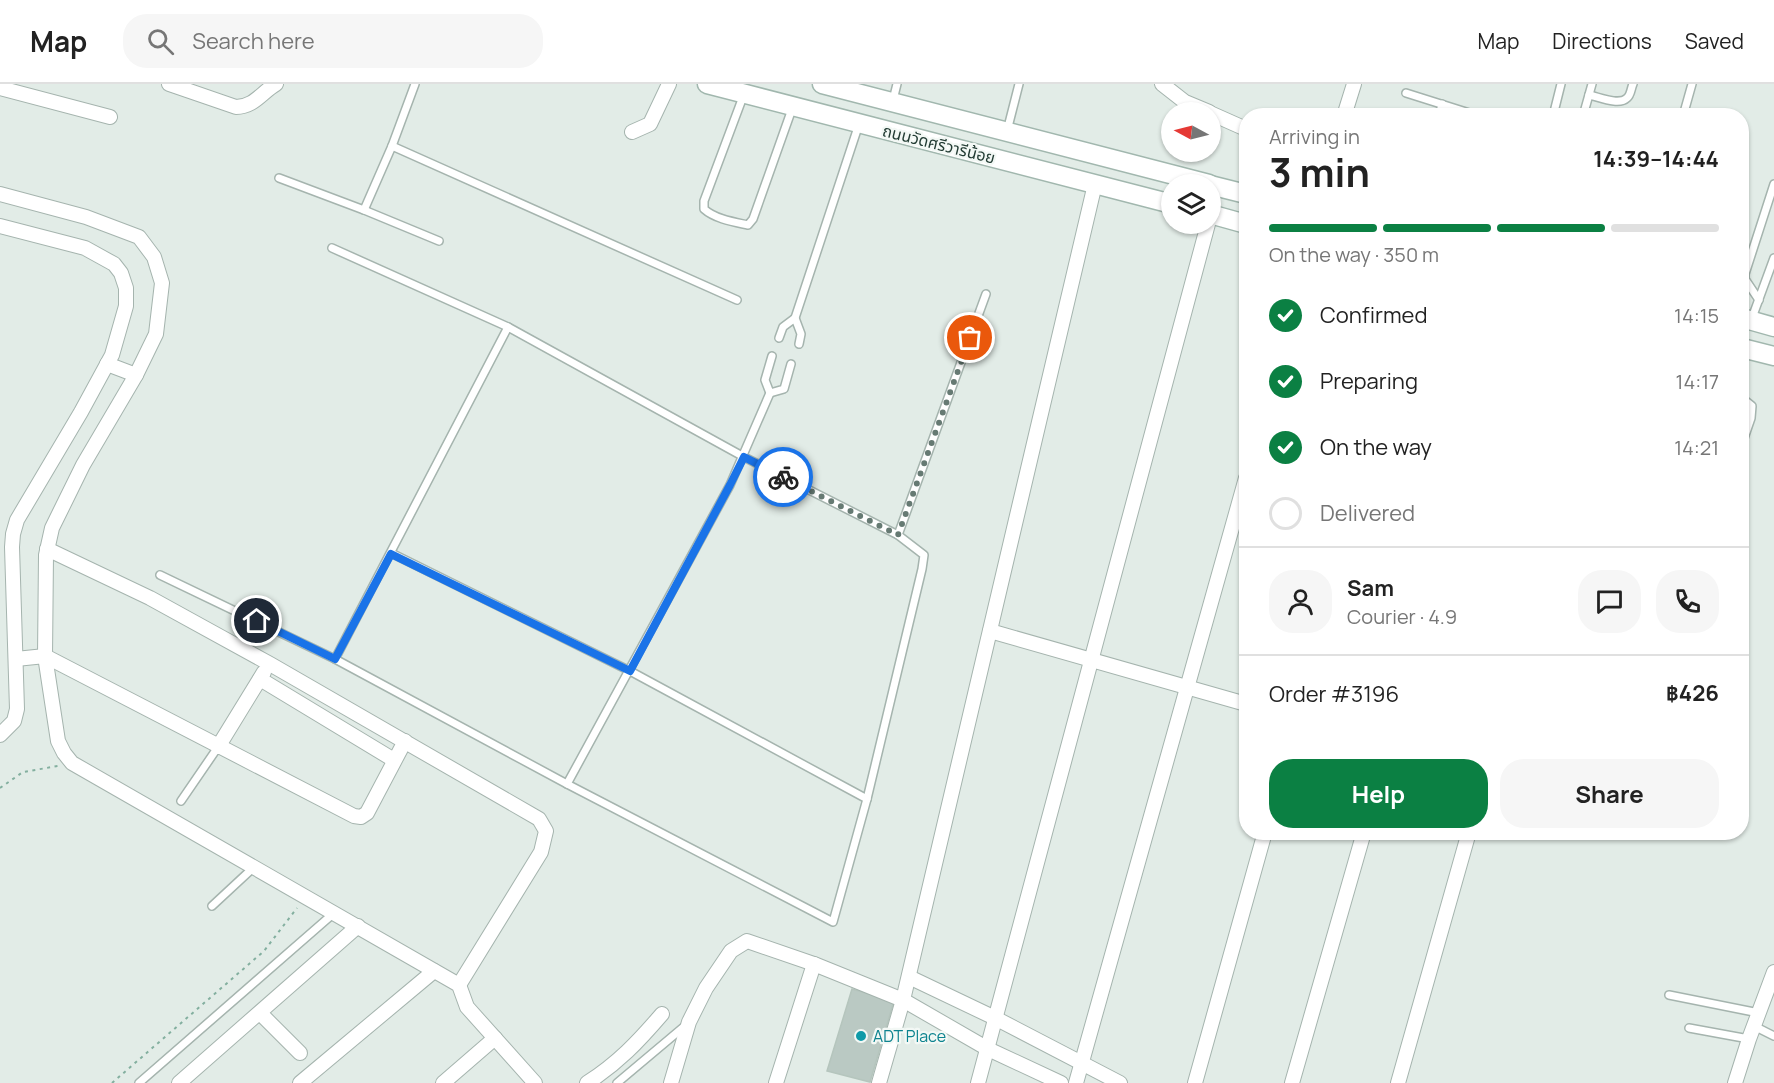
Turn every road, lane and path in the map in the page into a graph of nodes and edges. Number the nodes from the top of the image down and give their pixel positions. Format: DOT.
graph roads {
  1 [pos="170,84"];
  2 [pos="276,84"];
  3 [pos="415,84"];
  4 [pos="669,84"];
  5 [pos="707,84"];
  6 [pos="822,84"];
  7 [pos="897,84"];
  8 [pos="1019,84"];
  9 [pos="1162,84"];
  10 [pos="1354,84"];
  11 [pos="1561,84"];
  12 [pos="1592,84"];
  13 [pos="1633,84"];
  14 [pos="1692,84"];
  15 [pos="0,88"];
  16 [pos="744,93"];
  17 [pos="1406,93"];
  18 [pos="1589,95"];
  19 [pos="892,102"];
  20 [pos="1185,102"];
  21 [pos="1442,104"];
  22 [pos="793,106"];
  23 [pos="1346,108"];
  24 [pos="1441,108"];
  25 [pos="1454,108"];
  26 [pos="1555,108"];
  27 [pos="1585,108"];
  28 [pos="1685,108"];
  29 [pos="110,117"];
  30 [pos="1221,118"];
  31 [pos="859,123"];
  32 [pos="1239,126"];
  33 [pos="1007,131"];
  34 [pos="632,132"];
  35 [pos="392,146"];
  36 [pos="1169,174"];
  37 [pos="279,178"];
  38 [pos="1095,184"];
  39 [pos="1774,184"];
  40 [pos="1221,188"];
  41 [pos="1239,192"];
  42 [pos="0,194"];
  43 [pos="1161,201"];
  44 [pos="364,210"];
  45 [pos="1221,218"];
  46 [pos="1239,222"];
  47 [pos="0,226"];
  48 [pos="1205,234"];
  49 [pos="439,241"];
  50 [pos="332,248"];
  51 [pos="1774,258"];
  52 [pos="1749,262"];
  53 [pos="1771,275"];
  54 [pos="1749,285"];
  55 [pos="986,294"];
  56 [pos="737,300"];
  57 [pos="1759,300"];
  58 [pos="1749,315"];
  59 [pos="795,318"];
  60 [pos="1749,321"];
  61 [pos="508,327"];
  62 [pos="1774,327"];
  63 [pos="779,338"];
  64 [pos="799,344"];
  65 [pos="1749,350"];
  66 [pos="772,356"];
  67 [pos="1774,356"];
  68 [pos="107,364"];
  69 [pos="791,364"];
  70 [pos="136,375"];
  71 [pos="770,393"];
  72 [pos="1749,404"];
  73 [pos="1749,424"];
  74 [pos="744,457"];
  75 [pos="1239,503"];
  76 [pos="898,535"];
  77 [pos="6,545"];
  78 [pos="47,549"];
  79 [pos="391,554"];
  80 [pos="160,575"];
  81 [pos="990,632"];
  82 [pos="45,656"];
  83 [pos="16,659"];
  84 [pos="335,659"];
  85 [pos="1091,660"];
  86 [pos="270,664"];
  87 [pos="630,671"];
  88 [pos="260,679"];
  89 [pos="1187,687"];
  90 [pos="1239,703"];
  91 [pos="0,735"];
  92 [pos="405,741"];
  93 [pos="218,747"];
  94 [pos="394,760"];
  95 [pos="72,763"];
  96 [pos="567,784"];
  97 [pos="0,788"];
  98 [pos="867,799"];
  99 [pos="181,801"];
  100 [pos="1263,840"];
  101 [pos="1362,840"];
  102 [pos="1467,840"];
  103 [pos="254,867"];
  104 [pos="305,896"];
  105 [pos="212,906"];
  106 [pos="334,913"];
  107 [pos="358,927"];
  108 [pos="814,963"];
  109 [pos="434,971"];
  110 [pos="1774,972"];
  111 [pos="909,977"];
  112 [pos="459,985"];
  113 [pos="1669,995"];
  114 [pos="903,1000"];
  115 [pos="260,1013"];
  116 [pos="1759,1013"];
  117 [pos="662,1014"];
  118 [pos="995,1018"];
  119 [pos="689,1022"];
  120 [pos="1689,1028"];
  121 [pos="1751,1033"];
  122 [pos="1774,1036"];
  123 [pos="495,1038"];
  124 [pos="988,1049"];
  125 [pos="300,1053"];
  126 [pos="1082,1062"];
  127 [pos="112,1083"];
  128 [pos="140,1083"];
  129 [pos="179,1083"];
  130 [pos="300,1083"];
  131 [pos="443,1083"];
  132 [pos="535,1083"];
  133 [pos="587,1083"];
  134 [pos="616,1083"];
  135 [pos="671,1083"];
  136 [pos="776,1083"];
  137 [pos="879,1083"];
  138 [pos="978,1083"];
  139 [pos="1061,1083"];
  140 [pos="1076,1083"];
  141 [pos="1120,1083"];
  142 [pos="1195,1083"];
  143 [pos="1292,1083"];
  144 [pos="1398,1083"];
  145 [pos="1736,1083"];
  1 -- 2 [label="street"];
  3 -- 35 [label="lane"];
  4 -- 34 [label="street"];
  5 -- 16 [label="main road, ถนนวัดศรีวารีน้อย"];
  6 -- 19 [label="main road, ถนนวัดศรีวารีน้อย"];
  7 -- 19 [label="lane"];
  8 -- 33 [label="lane"];
  9 -- 20 [label="street"];
  10 -- 23 [label="street"];
  11 -- 26 [label="lane"];
  12 -- 18 [label="lane"];
  13 -- 18 [label="lane"];
  14 -- 28 [label="lane"];
  15 -- 29 [label="street"];
  16 -- 22 [label="main road, ถนนวัดศรีวารีน้อย"];
  16 -- 22 [label="lane"];
  17 -- 21 [label="lane"];
  18 -- 27 [label="lane"];
  19 -- 33 [label="main road, ถนนวัดศรีวารีน้อย"];
  21 -- 24 [label="lane"];
  21 -- 25 [label="lane"];
  22 -- 31 [label="main road, ถนนวัดศรีวารีน้อย"];
  30 -- 32 [label="street"];
  31 -- 38 [label="main road, ถนนวัดศรีวารีน้อย"];
  31 -- 59 [label="lane"];
  33 -- 36 [label="main road, ถนนวัดศรีวารีน้อย"];
  35 -- 44 [label="lane"];
  35 -- 56 [label="lane"];
  37 -- 44 [label="lane"];
  38 -- 43 [label="main road, ถนนวัดศรีวารีน้อย"];
  38 -- 81 [label="street"];
  39 -- 52 [label="lane"];
  40 -- 41 [label="main road, ถนนวัดศรีวารีน้อย"];
  42 -- 70 [label="street"];
  44 -- 49 [label="lane"];
  45 -- 46 [label="main road"];
  47 -- 68 [label="street"];
  48 -- 85 [label="street"];
  50 -- 61 [label="lane"];
  51 -- 53 [label="lane"];
  53 -- 57 [label="lane"];
  54 -- 57 [label="lane"];
  55 -- 76 [label="lane"];
  57 -- 58 [label="lane"];
  59 -- 63 [label="lane"];
  59 -- 64 [label="lane"];
  60 -- 62 [label="main road"];
  61 -- 74 [label="lane"];
  61 -- 79 [label="lane"];
  65 -- 67 [label="main road"];
  66 -- 71 [label="lane"];
  68 -- 70 [label="street"];
  68 -- 77 [label="street"];
  69 -- 71 [label="lane"];
  70 -- 78 [label="street"];
  71 -- 74 [label="lane"];
  72 -- 73 [label="lane"];
  74 -- 76 [label="lane"];
  74 -- 87 [label="lane"];
  75 -- 89 [label="street"];
  76 -- 98 [label="lane"];
  77 -- 83 [label="street"];
  78 -- 82 [label="street"];
  78 -- 86 [label="street"];
  79 -- 84 [label="lane"];
  79 -- 87 [label="lane"];
  80 -- 84 [label="lane"];
  81 -- 85 [label="street"];
  81 -- 111 [label="street"];
  82 -- 83 [label="street"];
  82 -- 93 [label="street"];
  82 -- 95 [label="street"];
  83 -- 91 [label="street"];
  84 -- 96 [label="lane"];
  85 -- 89 [label="street"];
  85 -- 118 [label="street"];
  86 -- 88 [label="street"];
  86 -- 92 [label="street"];
  87 -- 96 [label="lane"];
  87 -- 98 [label="lane"];
  88 -- 93 [label="street"];
  88 -- 94 [label="street"];
  89 -- 90 [label="street"];
  89 -- 126 [label="street"];
  92 -- 94 [label="street"];
  92 -- 112 [label="street"];
  93 -- 94 [label="street"];
  93 -- 99 [label="lane"];
  95 -- 97 [label="path"];
  95 -- 103 [label="street"];
  96 -- 98 [label="lane"];
  100 -- 142 [label="street"];
  101 -- 143 [label="street"];
  102 -- 144 [label="street"];
  103 -- 104 [label="street"];
  103 -- 105 [label="lane"];
  104 -- 106 [label="street"];
  104 -- 127 [label="path"];
  106 -- 107 [label="street"];
  106 -- 128 [label="lane"];
  107 -- 109 [label="street"];
  107 -- 115 [label="street"];
  108 -- 114 [label="street"];
  108 -- 119 [label="street"];
  108 -- 136 [label="street"];
  109 -- 112 [label="street"];
  109 -- 130 [label="street"];
  110 -- 116 [label="street"];
  111 -- 114 [label="street"];
  111 -- 118 [label="street"];
  112 -- 123 [label="street"];
  113 -- 116 [label="lane"];
  114 -- 124 [label="street"];
  114 -- 137 [label="street"];
  115 -- 125 [label="street"];
  115 -- 129 [label="street"];
  116 -- 121 [label="street"];
  117 -- 133 [label="street"];
  118 -- 124 [label="street"];
  118 -- 126 [label="street"];
  119 -- 134 [label="lane"];
  119 -- 135 [label="street"];
  120 -- 121 [label="lane"];
  121 -- 122 [label="lane"];
  121 -- 145 [label="street"];
  123 -- 131 [label="street"];
  123 -- 132 [label="street"];
  124 -- 138 [label="street"];
  124 -- 139 [label="street"];
  126 -- 140 [label="street"];
  126 -- 141 [label="street"];
}
